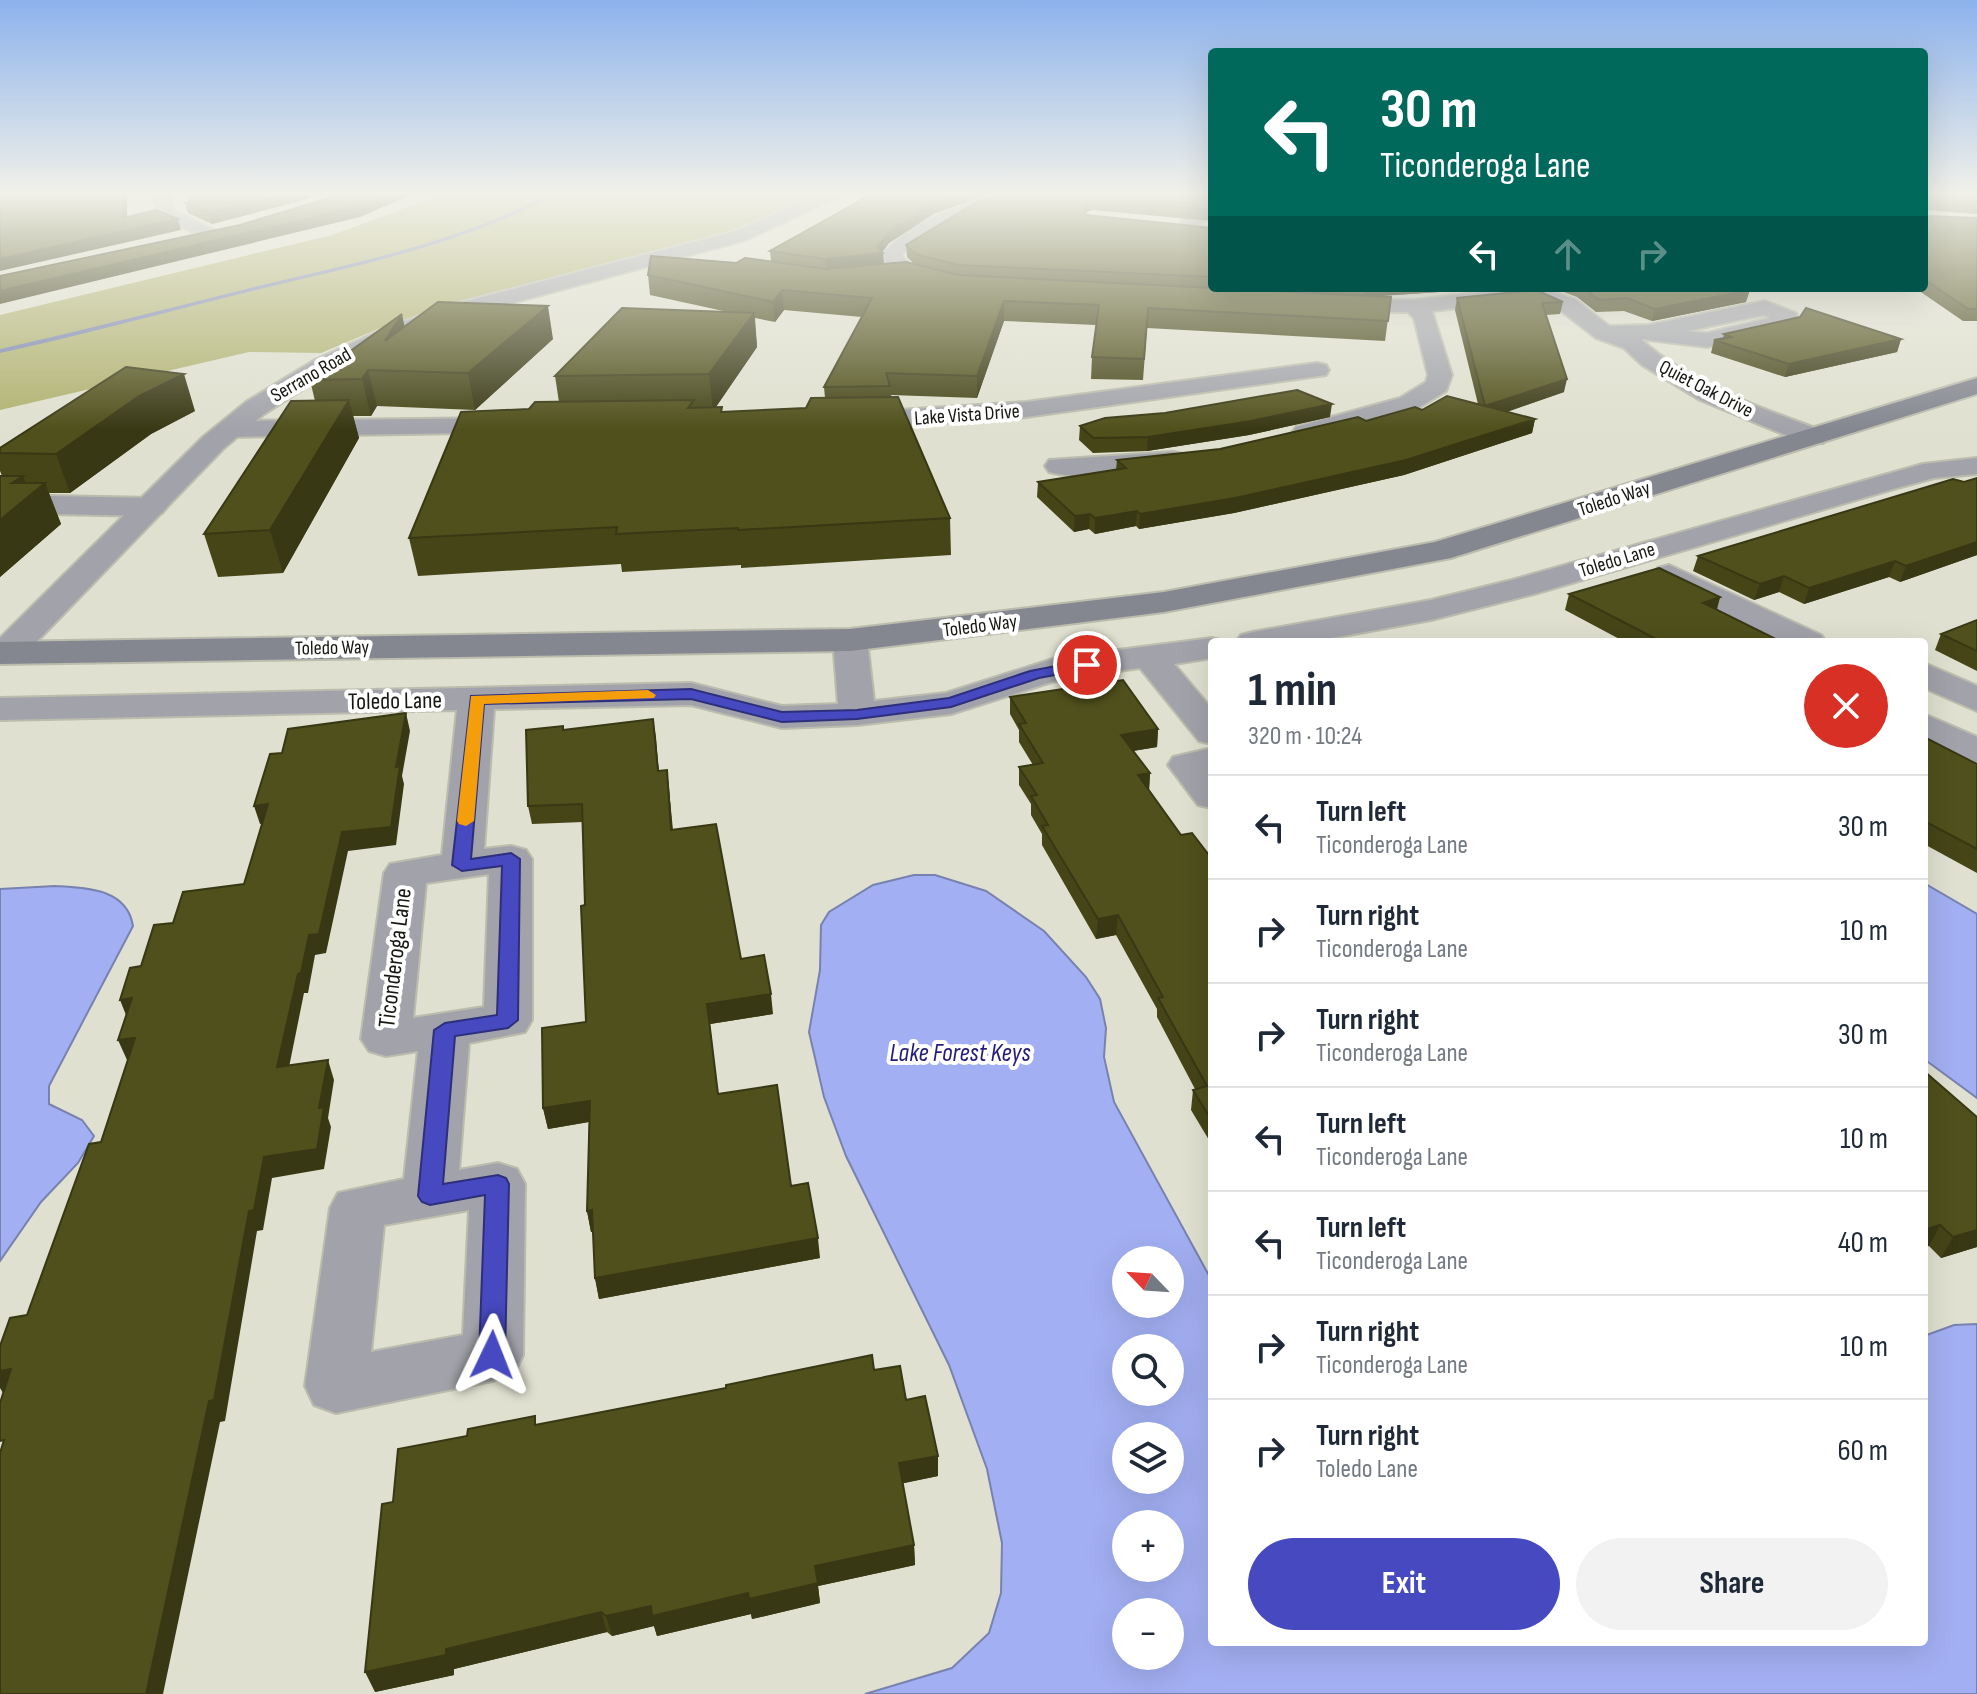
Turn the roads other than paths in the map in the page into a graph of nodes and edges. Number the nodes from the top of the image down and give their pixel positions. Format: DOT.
graph roads {
  1 [pos="602,272"];
  2 [pos="907,272"];
  3 [pos="884,276"];
  4 [pos="930,280"];
  5 [pos="1517,292"];
  6 [pos="1537,292"];
  7 [pos="1318,304"];
  8 [pos="1414,306"];
  9 [pos="1649,332"];
  10 [pos="1604,333"];
  11 [pos="1317,370"];
  12 [pos="1977,386"];
  13 [pos="820,422"];
  14 [pos="536,426"];
  15 [pos="230,429"];
  16 [pos="1286,437"];
  17 [pos="1805,439"];
  18 [pos="1198,456"];
  19 [pos="1059,466"];
  20 [pos="1977,466"];
  21 [pos="0,504"];
  22 [pos="152,507"];
  23 [pos="1629,556"];
  24 [pos="1275,638"];
  25 [pos="1801,638"];
  26 [pos="850,640"];
  27 [pos="1208,649"];
  28 [pos="2,653"];
  29 [pos="1149,656"];
  30 [pos="1928,676"];
  31 [pos="476,700"];
  32 [pos="1977,700"];
  33 [pos="0,709"];
  34 [pos="857,714"];
  35 [pos="1928,727"];
  36 [pos="1208,728"];
  37 [pos="1977,752"];
  38 [pos="1208,761"];
  39 [pos="1208,791"];
  40 [pos="462,865"];
  41 [pos="445,1030"];
  42 [pos="430,1196"];
  1 -- 15 [label="street, Serrano Road"];
  2 -- 3 [label="street"];
  2 -- 4 [label="street"];
  5 -- 8 [label="street"];
  6 -- 10 [label="street, Quiet Oak Drive"];
  7 -- 8 [label="street"];
  8 -- 16 [label="street"];
  9 -- 9 [label="street"];
  9 -- 10 [label="street"];
  10 -- 17 [label="street, Quiet Oak Drive"];
  11 -- 13 [label="street, Lake Vista Drive"];
  12 -- 17 [label="main road, Toledo Way"];
  14 -- 15 [label="street"];
  15 -- 22 [label="street, Serrano Road"];
  17 -- 26 [label="main road, Toledo Way"];
  18 -- 19 [label="street"];
  20 -- 23 [label="street, Toledo Lane"];
  21 -- 22 [label="street"];
  22 -- 28 [label="street, Serrano Road"];
  23 -- 24 [label="street, Toledo Lane"];
  23 -- 25 [label="street"];
  26 -- 28 [label="main road, Toledo Way"];
  26 -- 34 [label="street"];
  27 -- 29 [label="street, Toledo Lane"];
  29 -- 34 [label="street, Toledo Lane"];
  29 -- 36 [label="street"];
  30 -- 32 [label="street"];
  31 -- 33 [label="street, Toledo Lane"];
  31 -- 34 [label="street, Toledo Lane"];
  31 -- 40 [label="street"];
  35 -- 37 [label="street"];
  38 -- 39 [label="street"];
  40 -- 41 [label="street, Ticonderoga Lane"];
  40 -- 41 [label="street, Ticonderoga Lane"];
  41 -- 42 [label="street"];
}
